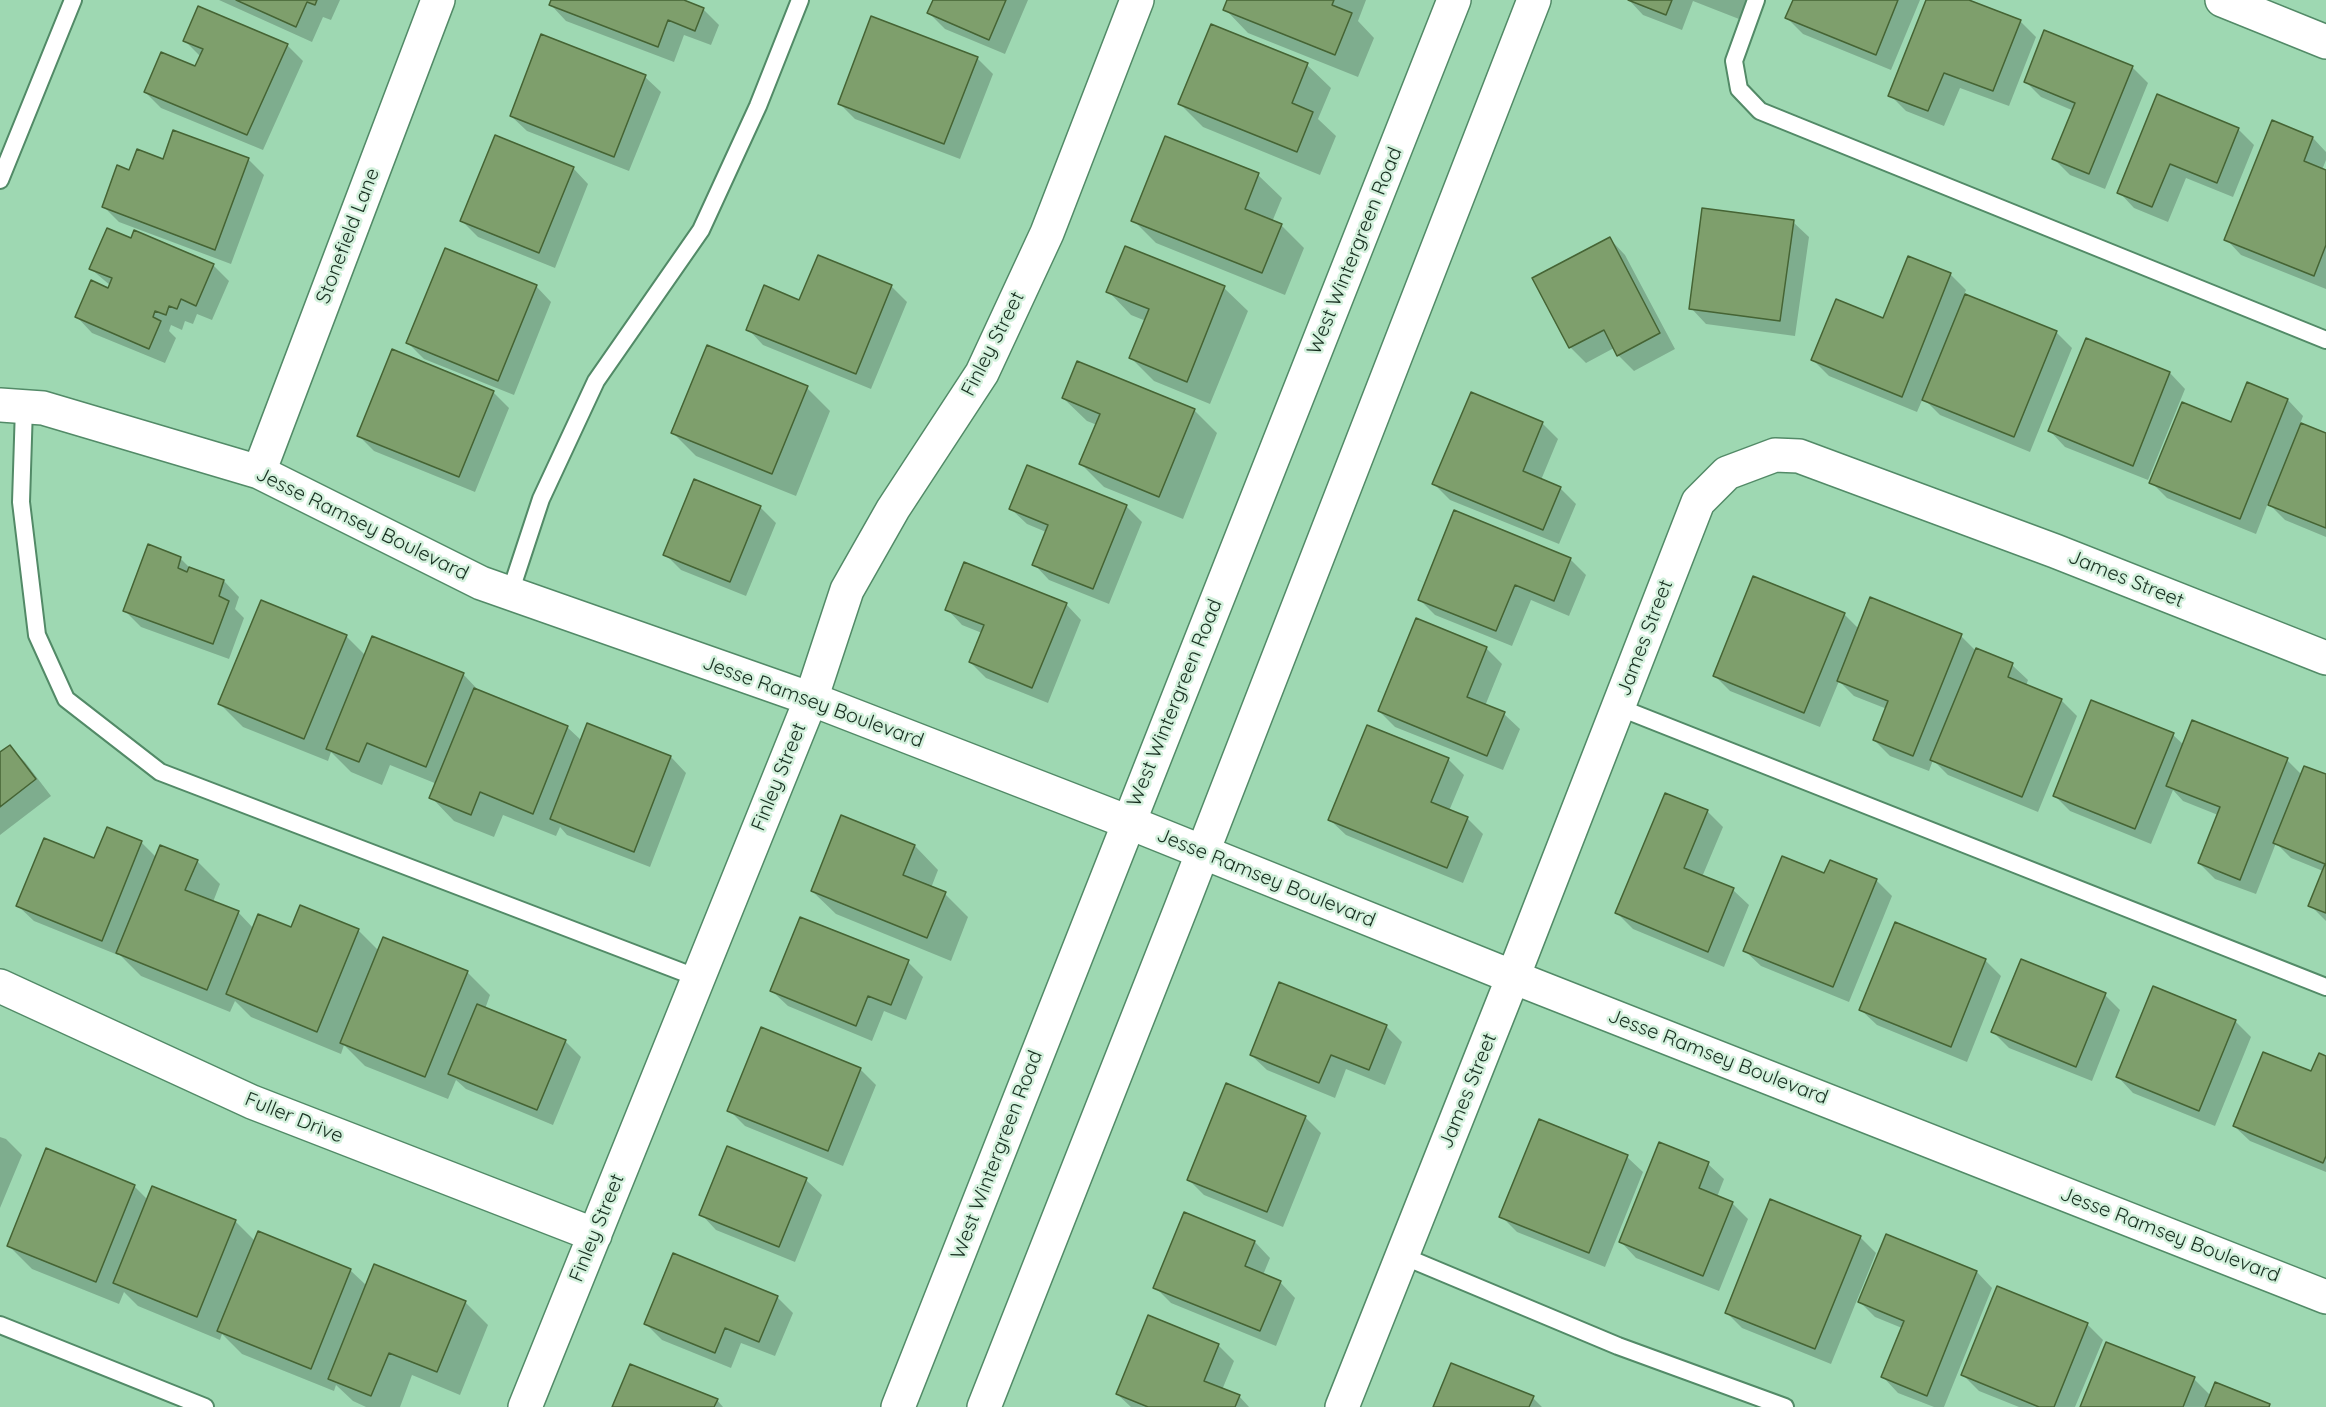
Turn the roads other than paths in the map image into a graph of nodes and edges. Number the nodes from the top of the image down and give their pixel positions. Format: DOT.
graph roads {
  1 [pos="74,0"];
  2 [pos="438,0"];
  3 [pos="800,0"];
  4 [pos="1137,0"];
  5 [pos="1454,0"];
  6 [pos="1534,0"];
  7 [pos="1756,0"];
  8 [pos="2223,0"];
  9 [pos="2326,42"];
  10 [pos="0,180"];
  11 [pos="2326,340"];
  12 [pos="12,406"];
  13 [pos="259,472"];
  14 [pos="510,593"];
  15 [pos="2326,658"];
  16 [pos="811,699"];
  17 [pos="1618,707"];
  18 [pos="1128,822"];
  19 [pos="1202,852"];
  20 [pos="1513,977"];
  21 [pos="698,978"];
  22 [pos="0,986"];
  23 [pos="2326,987"];
  24 [pos="595,1235"];
  25 [pos="1403,1256"];
  26 [pos="2326,1297"];
  27 [pos="0,1325"];
  28 [pos="205,1407"];
  29 [pos="525,1407"];
  30 [pos="898,1407"];
  31 [pos="984,1407"];
  32 [pos="1342,1407"];
  33 [pos="1785,1407"];
  1 -- 10 [label="lane"];
  2 -- 13 [label="street, Stonefield Lane"];
  3 -- 14 [label="lane"];
  4 -- 16 [label="street, Finley Street"];
  5 -- 18 [label="street, West Wintergreen Road"];
  6 -- 19 [label="street"];
  7 -- 11 [label="lane"];
  8 -- 9 [label="street"];
  12 -- 13 [label="street, Jesse Ramsey Boulevard"];
  12 -- 21 [label="lane"];
  13 -- 14 [label="street, Jesse Ramsey Boulevard"];
  14 -- 16 [label="street, Jesse Ramsey Boulevard"];
  15 -- 17 [label="street, James Street"];
  16 -- 18 [label="street, Jesse Ramsey Boulevard"];
  16 -- 21 [label="street, Finley Street"];
  17 -- 20 [label="street, James Street"];
  17 -- 23 [label="lane"];
  18 -- 19 [label="street, Jesse Ramsey Boulevard"];
  18 -- 30 [label="street, West Wintergreen Road"];
  19 -- 20 [label="street, Jesse Ramsey Boulevard"];
  19 -- 31 [label="street"];
  20 -- 25 [label="street, James Street"];
  20 -- 26 [label="street, Jesse Ramsey Boulevard"];
  21 -- 24 [label="street, Finley Street"];
  22 -- 24 [label="street, Fuller Drive"];
  24 -- 29 [label="street, Finley Street"];
  25 -- 32 [label="street, James Street"];
  25 -- 33 [label="lane"];
  27 -- 28 [label="lane"];
}
